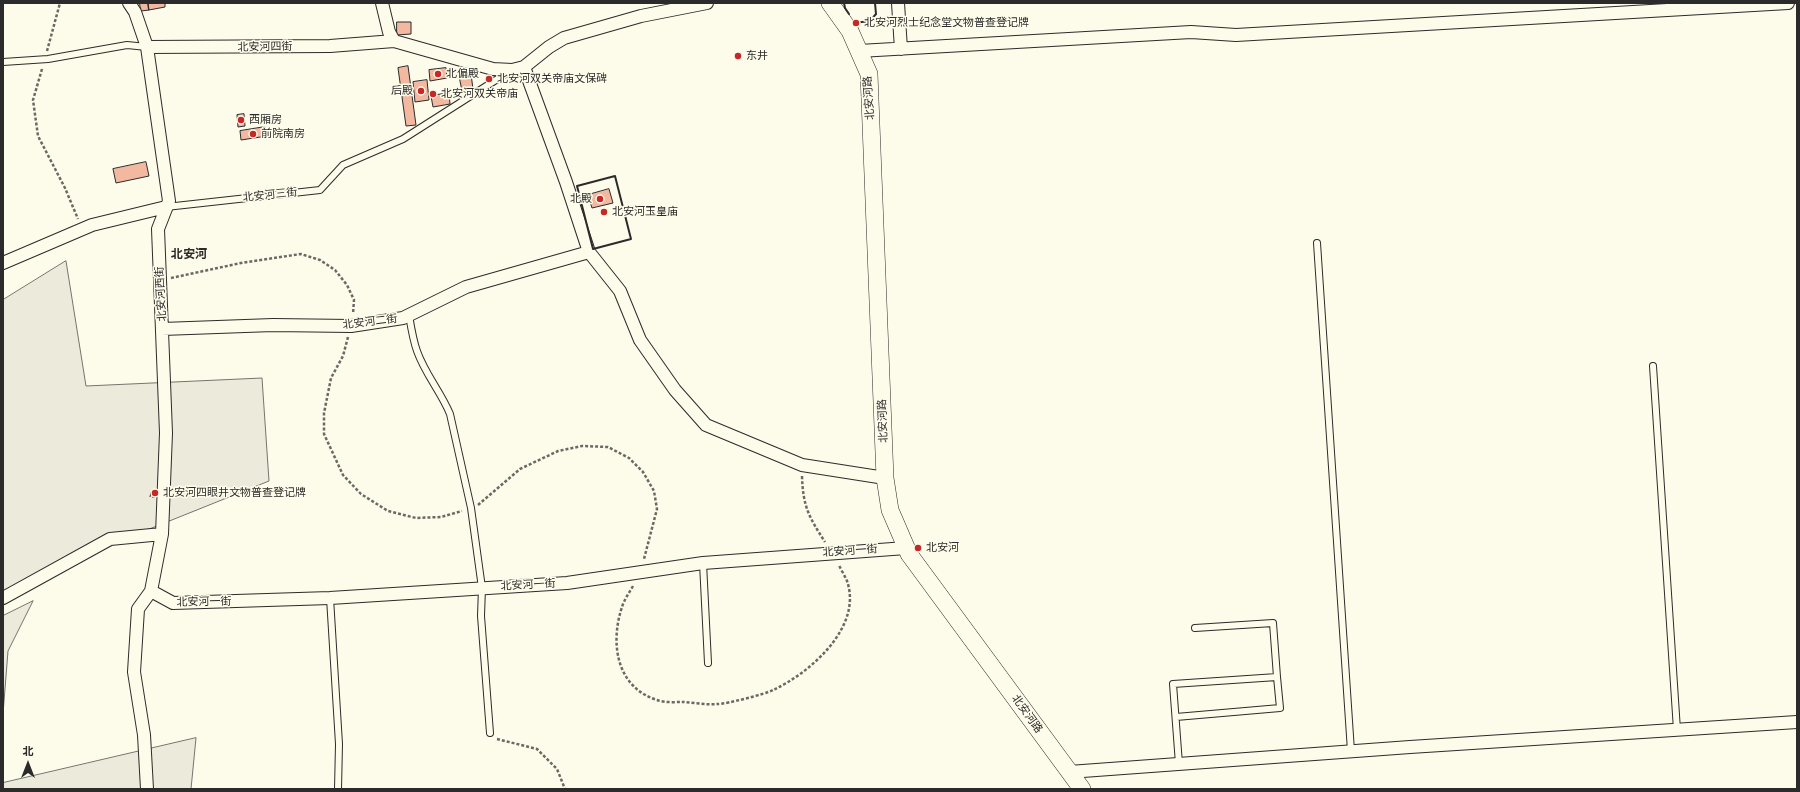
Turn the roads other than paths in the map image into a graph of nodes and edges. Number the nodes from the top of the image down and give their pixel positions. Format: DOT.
graph roads {
  1 [pos="129,3"];
  2 [pos="382,3"];
  3 [pos="707,3"];
  4 [pos="830,3"];
  5 [pos="898,3"];
  6 [pos="1788,3"];
  7 [pos="394,41"];
  8 [pos="147,47"];
  9 [pos="901,49"];
  10 [pos="860,51"];
  11 [pos="3,62"];
  12 [pos="524,67"];
  13 [pos="512,70"];
  14 [pos="166,207"];
  15 [pos="1317,243"];
  16 [pos="589,252"];
  17 [pos="3,263"];
  18 [pos="409,315"];
  19 [pos="162,329"];
  20 [pos="1653,366"];
  21 [pos="885,478"];
  22 [pos="162,534"];
  23 [pos="906,548"];
  24 [pos="704,563"];
  25 [pos="482,588"];
  26 [pos="151,591"];
  27 [pos="3,598"];
  28 [pos="330,598"];
  29 [pos="1195,628"];
  30 [pos="708,663"];
  31 [pos="1277,677"];
  32 [pos="1176,717"];
  33 [pos="1797,722"];
  34 [pos="1677,730"];
  35 [pos="490,733"];
  36 [pos="1351,751"];
  37 [pos="1179,764"];
  38 [pos="1069,772"];
  39 [pos="147,789"];
  40 [pos="338,789"];
  41 [pos="1082,789"];
  1 -- 8 [label="street, 北安河西街"];
  2 -- 7 [label="street"];
  3 -- 12 [label="street"];
  4 -- 10 [label="main road, 北安河路"];
  5 -- 9 [label="street"];
  6 -- 9 [label="street"];
  7 -- 8 [label="street, 北安河四街"];
  7 -- 13 [label="street, 北安河四街"];
  8 -- 11 [label="lane, 北安河四街"];
  8 -- 14 [label="street, 北安河西街"];
  9 -- 10 [label="street"];
  10 -- 21 [label="main road, 北安河路"];
  12 -- 13 [label="street, 北安河四街"];
  12 -- 16 [label="street"];
  13 -- 14 [label="lane, 北安河三街"];
  14 -- 17 [label="street, 北安河三街"];
  14 -- 19 [label="street, 北安河西街"];
  15 -- 36 [label="lane"];
  16 -- 18 [label="street, 北安河二街"];
  16 -- 21 [label="street"];
  18 -- 19 [label="street, 北安河二街"];
  18 -- 25 [label="lane"];
  19 -- 22 [label="street, 北安河西街"];
  20 -- 34 [label="lane"];
  21 -- 23 [label="main road, 北安河路"];
  22 -- 26 [label="street, 北安河西街"];
  22 -- 27 [label="street"];
  23 -- 24 [label="street, 北安河一街"];
  23 -- 38 [label="main road, 北安河路"];
  24 -- 25 [label="street, 北安河一街"];
  24 -- 30 [label="lane"];
  25 -- 28 [label="street, 北安河一街"];
  25 -- 35 [label="lane"];
  26 -- 28 [label="street, 北安河一街"];
  26 -- 39 [label="street"];
  28 -- 40 [label="lane"];
  29 -- 31 [label="lane"];
  31 -- 32 [label="lane"];
  31 -- 32 [label="lane"];
  32 -- 37 [label="lane"];
  33 -- 34 [label="street"];
  34 -- 36 [label="street"];
  36 -- 37 [label="street"];
  37 -- 38 [label="street"];
  38 -- 41 [label="main road, 北安河路"];
}
